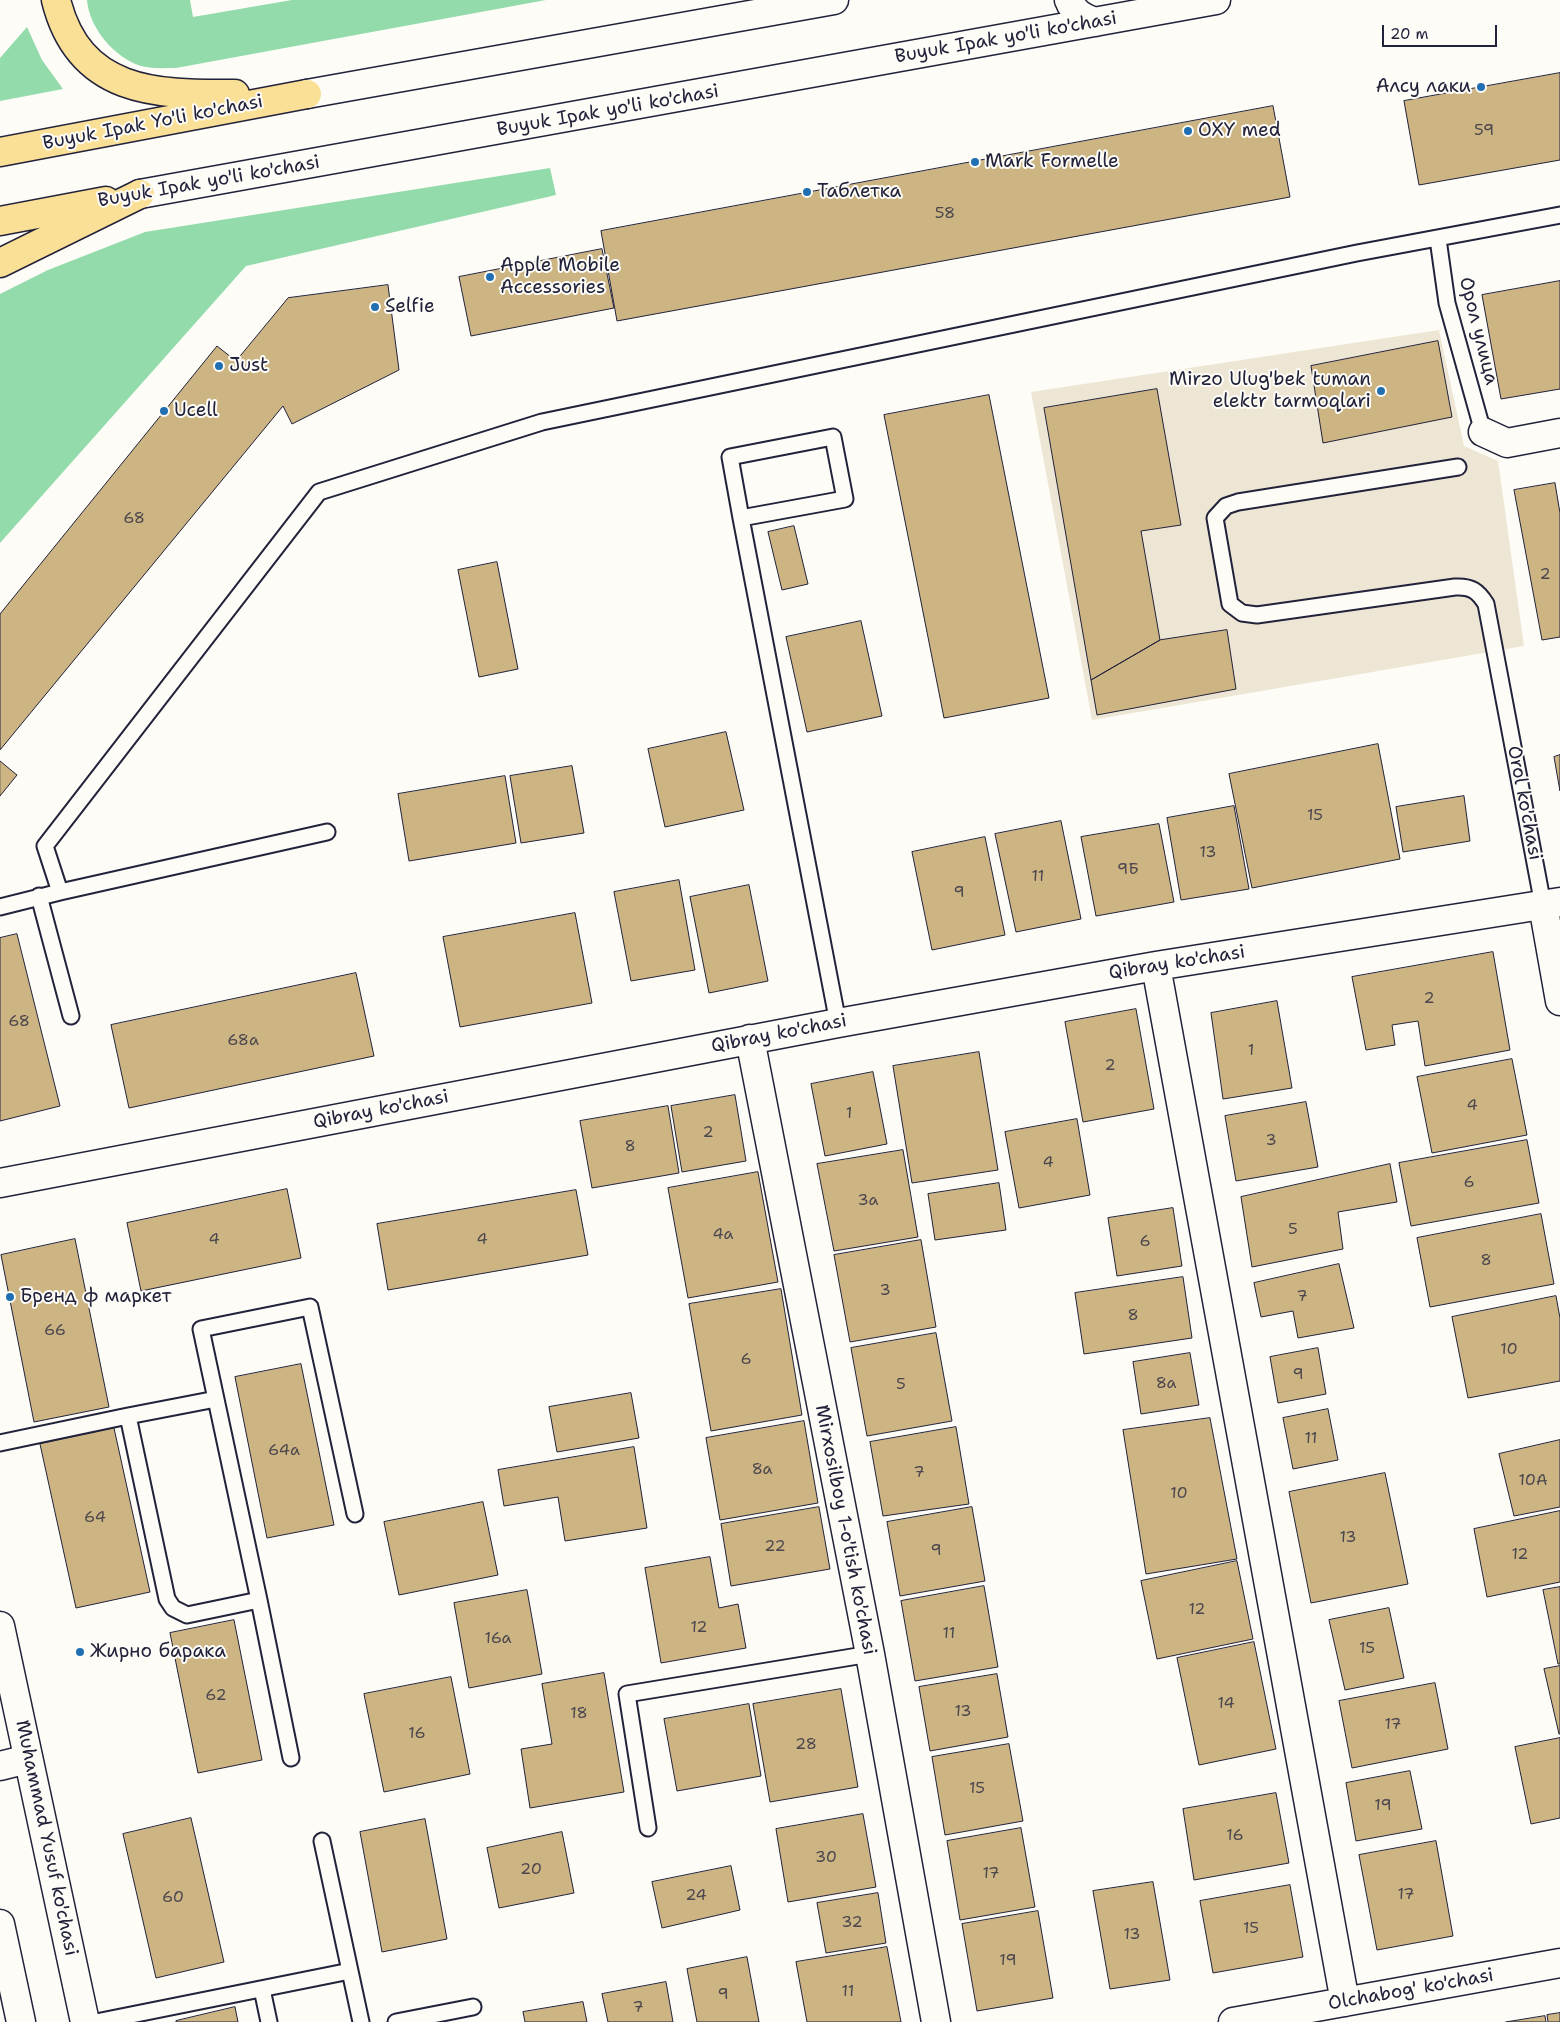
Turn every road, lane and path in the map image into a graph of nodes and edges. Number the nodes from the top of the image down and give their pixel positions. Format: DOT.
graph roads {
  1 [pos="56,0"];
  2 [pos="834,0"];
  3 [pos="1069,0"];
  4 [pos="1216,0"];
  5 [pos="1095,22"];
  6 [pos="307,94"];
  7 [pos="0,152"];
  8 [pos="140,194"];
  9 [pos="1560,215"];
  10 [pos="0,221"];
  11 [pos="1438,239"];
  12 [pos="0,264"];
  13 [pos="1484,432"];
  14 [pos="1560,434"];
  15 [pos="1458,466"];
  16 [pos="741,518"];
  17 [pos="327,832"];
  18 [pos="60,892"];
  19 [pos="39,896"];
  20 [pos="1552,903"];
  21 [pos="0,907"];
  22 [pos="1156,966"];
  23 [pos="1560,1001"];
  24 [pos="71,1016"];
  25 [pos="838,1023"];
  26 [pos="740,1041"];
  27 [pos="0,1183"];
  28 [pos="216,1399"];
  29 [pos="128,1416"];
  30 [pos="0,1443"];
  31 [pos="355,1514"];
  32 [pos="259,1600"];
  33 [pos="0,1626"];
  34 [pos="870,1654"];
  35 [pos="291,1758"];
  36 [pos="28,1759"];
  37 [pos="0,1766"];
  38 [pos="648,1828"];
  39 [pos="322,1841"];
  40 [pos="0,1924"];
  41 [pos="1560,1963"];
  42 [pos="350,1972"];
  43 [pos="262,1989"];
  44 [pos="1345,2002"];
  45 [pos="473,2007"];
  46 [pos="21,2022"];
  47 [pos="85,2022"];
  48 [pos="96,2022"];
  49 [pos="269,2022"];
  50 [pos="361,2022"];
  51 [pos="396,2022"];
  52 [pos="936,2022"];
  53 [pos="1233,2022"];
  1 -- 6 [label="main road"];
  2 -- 6 [label="street"];
  3 -- 5 [label="street"];
  4 -- 5 [label="street, Buyuk Ipak yo'li ko'chasi"];
  5 -- 8 [label="street, Buyuk Ipak yo'li ko'chasi"];
  6 -- 7 [label="main road, Buyuk Ipak Yo'li ko'chasi"];
  8 -- 10 [label="main road, Buyuk Ipak yo'li ko'chasi"];
  8 -- 12 [label="main road"];
  9 -- 11 [label="lane"];
  11 -- 13 [label="lane, Орол улица"];
  11 -- 18 [label="lane"];
  13 -- 14 [label="street"];
  15 -- 20 [label="lane, Orol ko'chasi"];
  16 -- 16 [label="lane"];
  16 -- 25 [label="lane"];
  17 -- 18 [label="lane"];
  18 -- 19 [label="lane"];
  19 -- 21 [label="lane"];
  19 -- 24 [label="lane"];
  20 -- 22 [label="street, Qibray ko'chasi"];
  20 -- 23 [label="street, Orol ko'chasi"];
  22 -- 25 [label="street, Qibray ko'chasi"];
  22 -- 44 [label="street"];
  25 -- 26 [label="street, Qibray ko'chasi"];
  26 -- 27 [label="street, Qibray ko'chasi"];
  26 -- 34 [label="street, Mirxosilboy 1-o'tish ko'chasi"];
  28 -- 29 [label="lane"];
  28 -- 31 [label="lane"];
  28 -- 32 [label="lane"];
  29 -- 30 [label="lane"];
  29 -- 32 [label="lane"];
  32 -- 35 [label="lane"];
  33 -- 36 [label="street, Muhammad Yusuf ko'chasi"];
  34 -- 38 [label="lane"];
  34 -- 52 [label="street, Mirxosilboy 1-o'tish ko'chasi"];
  36 -- 37 [label="street"];
  36 -- 47 [label="street, Muhammad Yusuf ko'chasi"];
  39 -- 42 [label="lane"];
  40 -- 46 [label="street"];
  41 -- 44 [label="street, Olchabog' ko'chasi"];
  42 -- 43 [label="lane"];
  42 -- 50 [label="lane"];
  43 -- 48 [label="lane"];
  43 -- 49 [label="lane"];
  44 -- 53 [label="street, Olchabog' ko'chasi"];
  45 -- 51 [label="lane"];
}
